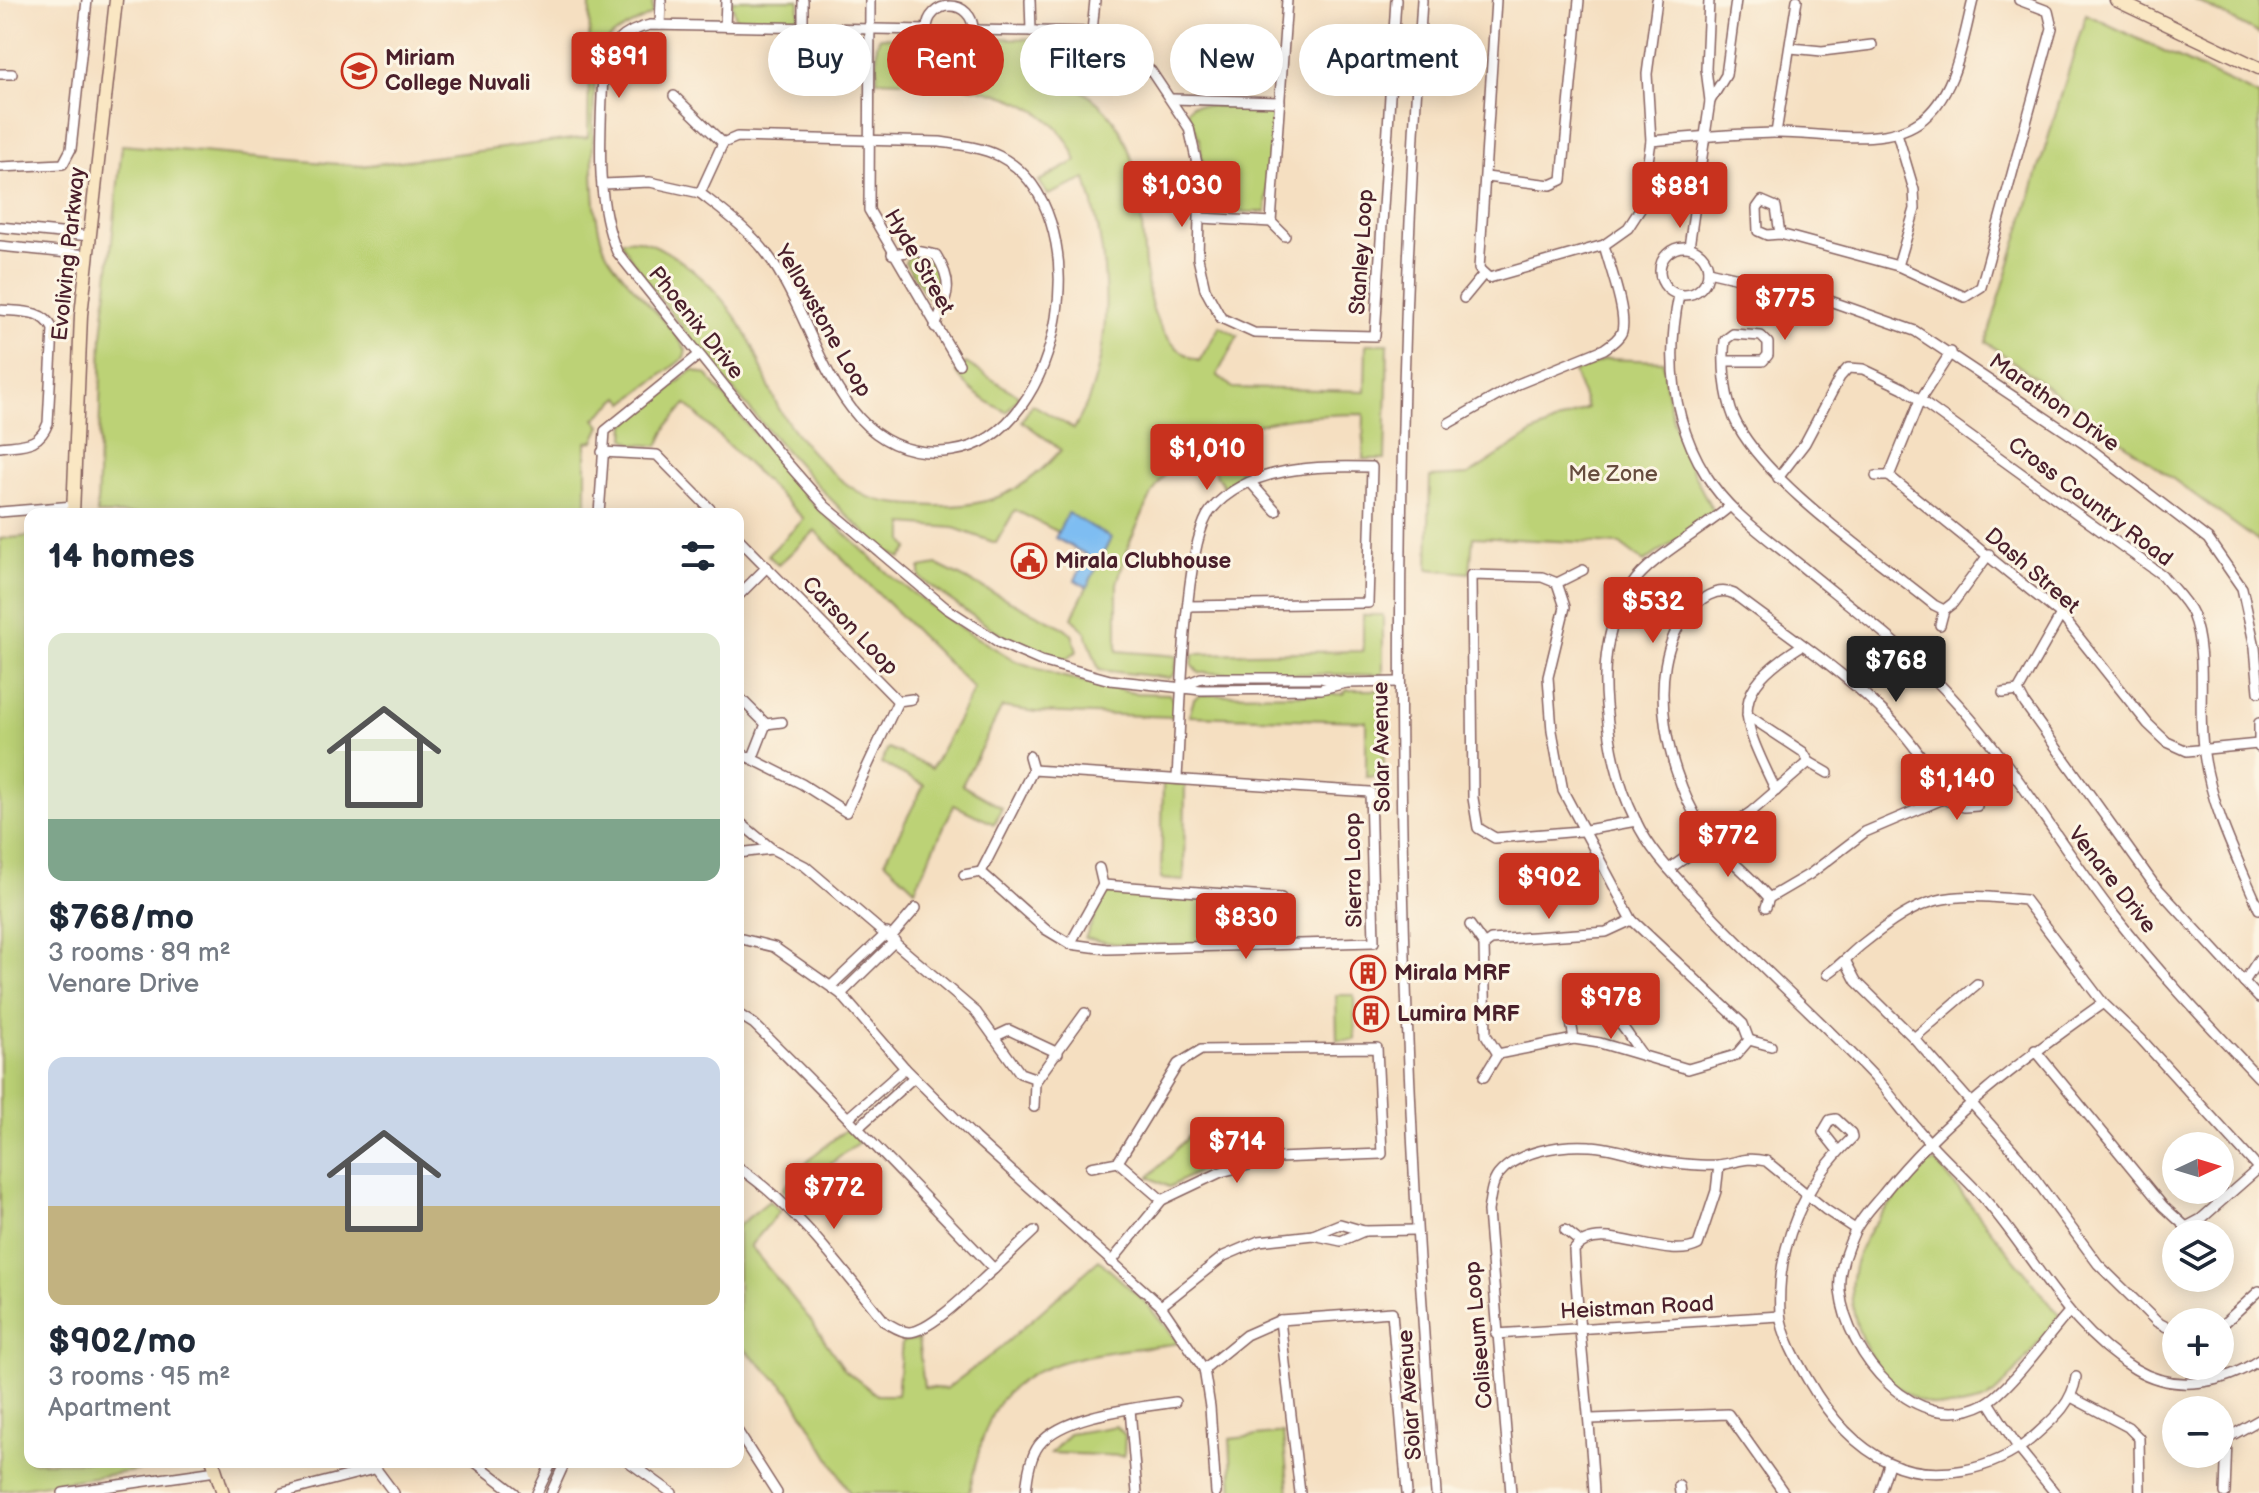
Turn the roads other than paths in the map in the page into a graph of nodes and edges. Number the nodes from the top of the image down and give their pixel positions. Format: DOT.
graph roads {
  1 [pos="87,0"];
  2 [pos="116,0"];
  3 [pos="661,0"];
  4 [pos="726,0"];
  5 [pos="803,0"];
  6 [pos="870,0"];
  7 [pos="1030,0"];
  8 [pos="1095,0"];
  9 [pos="1287,0"];
  10 [pos="1396,0"];
  11 [pos="1422,0"];
  12 [pos="1496,0"];
  13 [pos="1579,0"];
  14 [pos="1657,0"];
  15 [pos="1709,0"];
  16 [pos="1736,0"];
  17 [pos="1797,0"];
  18 [pos="1973,0"];
  19 [pos="2019,0"];
  20 [pos="2116,0"];
  21 [pos="941,4"];
  22 [pos="960,4"];
  23 [pos="803,24"];
  24 [pos="869,24"];
  25 [pos="929,24"];
  26 [pos="971,24"];
  27 [pos="1031,24"];
  28 [pos="1093,24"];
  29 [pos="660,25"];
  30 [pos="725,26"];
  31 [pos="768,26"];
  32 [pos="1872,45"];
  33 [pos="1791,48"];
  34 [pos="2259,68"];
  35 [pos="0,74"];
  36 [pos="12,74"];
  37 [pos="1154,75"];
  38 [pos="674,96"];
  39 [pos="869,96"];
  40 [pos="1173,99"];
  41 [pos="1710,101"];
  42 [pos="1280,102"];
  43 [pos="1776,133"];
  44 [pos="1897,133"];
  45 [pos="1704,136"];
  46 [pos="869,141"];
  47 [pos="1651,141"];
  48 [pos="723,143"];
  49 [pos="0,167"];
  50 [pos="1486,177"];
  51 [pos="603,184"];
  52 [pos="700,193"];
  53 [pos="1201,218"];
  54 [pos="1271,222"];
  55 [pos="0,227"];
  56 [pos="1780,234"];
  57 [pos="90,236"];
  58 [pos="1285,236"];
  59 [pos="1604,245"];
  60 [pos="0,246"];
  61 [pos="1689,247"];
  62 [pos="892,254"];
  63 [pos="88,255"];
  64 [pos="1898,266"];
  65 [pos="1708,271"];
  66 [pos="1483,275"];
  67 [pos="1679,295"];
  68 [pos="1464,298"];
  69 [pos="0,310"];
  70 [pos="935,327"];
  71 [pos="1951,352"];
  72 [pos="699,355"];
  73 [pos="1724,361"];
  74 [pos="959,364"];
  75 [pos="1920,400"];
  76 [pos="1449,423"];
  77 [pos="0,447"];
  78 [pos="602,452"];
  79 [pos="1876,476"];
  80 [pos="1889,476"];
  81 [pos="1778,478"];
  82 [pos="1252,484"];
  83 [pos="1729,507"];
  84 [pos="74,508"];
  85 [pos="599,508"];
  86 [pos="709,508"];
  87 [pos="24,511"];
  88 [pos="1276,511"];
  89 [pos="0,512"];
  90 [pos="744,544"];
  91 [pos="1989,554"];
  92 [pos="767,567"];
  93 [pos="1583,570"];
  94 [pos="1557,583"];
  95 [pos="744,590"];
  96 [pos="1188,606"];
  97 [pos="1944,610"];
  98 [pos="2061,615"];
  99 [pos="1940,625"];
  100 [pos="1801,646"];
  101 [pos="1399,682"];
  102 [pos="1184,685"];
  103 [pos="2018,691"];
  104 [pos="2259,692"];
  105 [pos="2003,693"];
  106 [pos="912,699"];
  107 [pos="898,701"];
  108 [pos="744,702"];
  109 [pos="1747,715"];
  110 [pos="782,722"];
  111 [pos="2259,723"];
  112 [pos="766,724"];
  113 [pos="2258,746"];
  114 [pos="2203,751"];
  115 [pos="744,754"];
  116 [pos="1029,756"];
  117 [pos="753,757"];
  118 [pos="1809,762"];
  119 [pos="1033,770"];
  120 [pos="1828,773"];
  121 [pos="1177,777"];
  122 [pos="1776,791"];
  123 [pos="1943,799"];
  124 [pos="1977,806"];
  125 [pos="1636,821"];
  126 [pos="744,826"];
  127 [pos="1581,831"];
  128 [pos="1711,839"];
  129 [pos="772,849"];
  130 [pos="744,852"];
  131 [pos="1099,868"];
  132 [pos="1669,869"];
  133 [pos="981,872"];
  134 [pos="964,875"];
  135 [pos="1103,885"];
  136 [pos="916,908"];
  137 [pos="2259,909"];
  138 [pos="1632,920"];
  139 [pos="1470,925"];
  140 [pos="891,937"];
  141 [pos="744,940"];
  142 [pos="1283,943"];
  143 [pos="1070,944"];
  144 [pos="1484,945"];
  145 [pos="2259,959"];
  146 [pos="1846,962"];
  147 [pos="1827,974"];
  148 [pos="2244,982"];
  149 [pos="1977,984"];
  150 [pos="831,986"];
  151 [pos="841,994"];
  152 [pos="2259,998"];
  153 [pos="2103,1003"];
  154 [pos="1085,1013"];
  155 [pos="744,1018"];
  156 [pos="994,1037"];
  157 [pos="1914,1038"];
  158 [pos="1574,1039"];
  159 [pos="1749,1040"];
  160 [pos="1771,1046"];
  161 [pos="2035,1050"];
  162 [pos="1058,1053"];
  163 [pos="1498,1054"];
  164 [pos="1644,1056"];
  165 [pos="905,1068"];
  166 [pos="914,1077"];
  167 [pos="1484,1077"];
  168 [pos="2259,1078"];
  169 [pos="1037,1079"];
  170 [pos="1971,1105"];
  171 [pos="1034,1107"];
  172 [pos="849,1117"];
  173 [pos="859,1127"];
  174 [pos="1929,1142"];
  175 [pos="1838,1151"];
  176 [pos="1118,1162"];
  177 [pos="1719,1165"];
  178 [pos="1091,1167"];
  179 [pos="2259,1168"];
  180 [pos="744,1171"];
  181 [pos="1805,1194"];
  182 [pos="1162,1200"];
  183 [pos="2176,1220"];
  184 [pos="2200,1220"];
  185 [pos="1855,1229"];
  186 [pos="1415,1230"];
  187 [pos="1565,1230"];
  188 [pos="1034,1231"];
  189 [pos="1364,1231"];
  190 [pos="1313,1235"];
  191 [pos="1580,1242"];
  192 [pos="1111,1262"];
  193 [pos="994,1269"];
  194 [pos="2259,1291"];
  195 [pos="1161,1306"];
  196 [pos="2068,1313"];
  197 [pos="2234,1314"];
  198 [pos="1780,1316"];
  199 [pos="1280,1320"];
  200 [pos="2162,1325"];
  201 [pos="1578,1330"];
  202 [pos="1496,1334"];
  203 [pos="2259,1360"];
  204 [pos="1204,1369"];
  205 [pos="2076,1377"];
  206 [pos="2073,1398"];
  207 [pos="1175,1402"];
  208 [pos="1989,1402"];
  209 [pos="1130,1409"];
  210 [pos="1591,1419"];
  211 [pos="2259,1420"];
  212 [pos="744,1441"];
  213 [pos="2019,1449"];
  214 [pos="1889,1464"];
  215 [pos="203,1468"];
  216 [pos="215,1468"];
  217 [pos="366,1468"];
  218 [pos="375,1468"];
  219 [pos="483,1468"];
  220 [pos="549,1468"];
  221 [pos="562,1468"];
  222 [pos="637,1468"];
  223 [pos="63,1493"];
  224 [pos="223,1493"];
  225 [pos="282,1493"];
  226 [pos="394,1493"];
  227 [pos="515,1493"];
  228 [pos="537,1493"];
  229 [pos="551,1493"];
  230 [pos="672,1493"];
  231 [pos="777,1493"];
  232 [pos="1026,1493"];
  233 [pos="1137,1493"];
  234 [pos="1216,1493"];
  235 [pos="1300,1493"];
  236 [pos="1407,1493"];
  237 [pos="1436,1493"];
  238 [pos="1511,1493"];
  239 [pos="1594,1493"];
  240 [pos="1784,1493"];
  241 [pos="1880,1493"];
  242 [pos="2055,1493"];
  243 [pos="2140,1493"];
  244 [pos="2225,1493"];
  1 -- 49 [label="street"];
  2 -- 57 [label="street, Evoliving Parkway"];
  3 -- 29 [label="street"];
  4 -- 30 [label="street"];
  5 -- 23 [label="street"];
  6 -- 24 [label="street, Hyde Street"];
  7 -- 27 [label="street"];
  8 -- 28 [label="street"];
  9 -- 42 [label="street"];
  10 -- 53 [label="street, Stanley Loop"];
  11 -- 101 [label="street, Solar Avenue"];
  12 -- 50 [label="street"];
  13 -- 50 [label="street"];
  14 -- 47 [label="street"];
  15 -- 41 [label="street"];
  16 -- 41 [label="street"];
  17 -- 33 [label="street"];
  18 -- 44 [label="street"];
  19 -- 64 [label="street"];
  20 -- 34 [label="street"];
  21 -- 22 [label="street"];
  21 -- 25 [label="street"];
  22 -- 26 [label="street"];
  29 -- 30 [label="street, Phoenix Drive"];
  29 -- 51 [label="street, Phoenix Drive"];
  30 -- 31 [label="street, Phoenix Drive"];
  32 -- 33 [label="street"];
  33 -- 43 [label="street"];
  35 -- 36 [label="street"];
  37 -- 40 [label="street, Stanley Loop"];
  38 -- 48 [label="street"];
  39 -- 46 [label="street, Hyde Street"];
  40 -- 42 [label="street"];
  40 -- 53 [label="street, Stanley Loop"];
  41 -- 45 [label="street"];
  42 -- 54 [label="street"];
  43 -- 44 [label="street"];
  43 -- 45 [label="street"];
  44 -- 64 [label="street"];
  45 -- 47 [label="street"];
  45 -- 61 [label="street"];
  46 -- 48 [label="street, Yellowstone Loop"];
  46 -- 52 [label="street, Yellowstone Loop"];
  46 -- 62 [label="street, Hyde Street"];
  47 -- 59 [label="street"];
  48 -- 52 [label="street"];
  50 -- 66 [label="street"];
  51 -- 52 [label="street, Yellowstone Loop"];
  51 -- 72 [label="street, Phoenix Drive"];
  53 -- 54 [label="street"];
  54 -- 58 [label="street"];
  55 -- 57 [label="street"];
  56 -- 64 [label="street"];
  57 -- 63 [label="street, Evoliving Parkway"];
  59 -- 66 [label="street"];
  59 -- 76 [label="street"];
  60 -- 63 [label="street"];
  61 -- 65 [label="street"];
  61 -- 67 [label="street"];
  62 -- 70 [label="street, Hyde Street"];
  62 -- 70 [label="street"];
  63 -- 84 [label="street, Evoliving Parkway"];
  65 -- 67 [label="street"];
  65 -- 71 [label="street, Marathon Drive"];
  66 -- 68 [label="street"];
  67 -- 83 [label="street, Venare Drive"];
  69 -- 77 [label="street"];
  70 -- 74 [label="street, Hyde Street"];
  71 -- 75 [label="street"];
  71 -- 104 [label="street, Marathon Drive"];
  72 -- 78 [label="street"];
  72 -- 102 [label="street, Phoenix Drive"];
  73 -- 73 [label="street"];
  73 -- 81 [label="street"];
  75 -- 80 [label="street"];
  75 -- 81 [label="street, Cross Country Road"];
  75 -- 114 [label="street, Cross Country Road"];
  78 -- 85 [label="street"];
  78 -- 86 [label="street"];
  79 -- 80 [label="street"];
  80 -- 91 [label="street, Dash Street"];
  81 -- 97 [label="street"];
  82 -- 88 [label="street"];
  82 -- 96 [label="street"];
  82 -- 96 [label="street"];
  83 -- 125 [label="street"];
  83 -- 168 [label="street, Venare Drive"];
  87 -- 89 [label="street"];
  90 -- 92 [label="street, Carson Loop"];
  91 -- 97 [label="street"];
  91 -- 98 [label="street, Dash Street"];
  92 -- 95 [label="street"];
  92 -- 107 [label="street, Carson Loop"];
  93 -- 94 [label="street"];
  94 -- 127 [label="street"];
  94 -- 127 [label="street"];
  96 -- 102 [label="street"];
  97 -- 99 [label="street"];
  98 -- 103 [label="street"];
  98 -- 114 [label="street, Dash Street"];
  100 -- 109 [label="street"];
  100 -- 123 [label="street"];
  100 -- 128 [label="street"];
  101 -- 102 [label="street, Phoenix Drive"];
  101 -- 186 [label="street, Solar Avenue"];
  102 -- 121 [label="street"];
  103 -- 105 [label="street"];
  103 -- 148 [label="street"];
  106 -- 107 [label="street"];
  107 -- 117 [label="street, Carson Loop"];
  108 -- 112 [label="street"];
  109 -- 118 [label="street"];
  109 -- 122 [label="street"];
  110 -- 112 [label="street"];
  111 -- 113 [label="street"];
  112 -- 117 [label="street"];
  113 -- 114 [label="street, Dash Street"];
  114 -- 137 [label="street, Cross Country Road"];
  115 -- 117 [label="street, Carson Loop"];
  116 -- 119 [label="street"];
  118 -- 120 [label="street"];
  118 -- 122 [label="street"];
  119 -- 121 [label="street, Sierra Loop"];
  119 -- 133 [label="street"];
  121 -- 142 [label="street, Sierra Loop"];
  122 -- 128 [label="street"];
  123 -- 124 [label="street"];
  123 -- 128 [label="street"];
  125 -- 127 [label="street"];
  125 -- 132 [label="street"];
  126 -- 129 [label="street"];
  127 -- 138 [label="street"];
  128 -- 132 [label="street"];
  129 -- 130 [label="street"];
  129 -- 140 [label="street"];
  131 -- 135 [label="street"];
  132 -- 174 [label="street"];
  133 -- 134 [label="street"];
  133 -- 143 [label="street, Sierra Loop"];
  135 -- 142 [label="street"];
  135 -- 143 [label="street"];
  136 -- 140 [label="street"];
  138 -- 144 [label="street"];
  138 -- 159 [label="street"];
  139 -- 144 [label="street"];
  140 -- 150 [label="street"];
  140 -- 151 [label="street"];
  140 -- 156 [label="street"];
  141 -- 150 [label="street"];
  142 -- 143 [label="street, Sierra Loop"];
  144 -- 163 [label="street"];
  145 -- 148 [label="street"];
  146 -- 147 [label="street"];
  146 -- 153 [label="street"];
  146 -- 157 [label="street"];
  148 -- 152 [label="street"];
  149 -- 157 [label="street"];
  150 -- 151 [label="street"];
  151 -- 165 [label="street"];
  153 -- 161 [label="street"];
  153 -- 179 [label="street"];
  154 -- 162 [label="street"];
  155 -- 172 [label="street"];
  156 -- 162 [label="street"];
  156 -- 169 [label="street"];
  157 -- 170 [label="street"];
  158 -- 163 [label="street"];
  158 -- 164 [label="street"];
  158 -- 164 [label="street"];
  159 -- 160 [label="street"];
  159 -- 164 [label="street"];
  161 -- 170 [label="street"];
  161 -- 183 [label="street"];
  162 -- 169 [label="street"];
  163 -- 167 [label="street"];
  165 -- 166 [label="street"];
  165 -- 172 [label="street"];
  166 -- 173 [label="street"];
  166 -- 192 [label="street"];
  169 -- 171 [label="street"];
  170 -- 174 [label="street"];
  170 -- 200 [label="street"];
  172 -- 173 [label="street"];
  173 -- 193 [label="street"];
  174 -- 185 [label="street"];
  174 -- 196 [label="street"];
  175 -- 181 [label="street"];
  176 -- 178 [label="street"];
  176 -- 182 [label="street"];
  176 -- 182 [label="street"];
  177 -- 181 [label="street"];
  177 -- 191 [label="street"];
  177 -- 202 [label="street, Coliseum Loop"];
  179 -- 184 [label="street"];
  180 -- 193 [label="street"];
  181 -- 185 [label="street"];
  181 -- 198 [label="street"];
  182 -- 192 [label="street"];
  185 -- 208 [label="street"];
  186 -- 189 [label="street"];
  186 -- 237 [label="street, Solar Avenue"];
  187 -- 191 [label="street"];
  188 -- 193 [label="street"];
  189 -- 190 [label="street"];
  189 -- 190 [label="street"];
  190 -- 195 [label="street"];
  191 -- 201 [label="street"];
  192 -- 195 [label="street"];
  194 -- 197 [label="street"];
  195 -- 204 [label="street"];
  196 -- 203 [label="street"];
  196 -- 208 [label="street"];
  198 -- 201 [label="street, Heistman Road"];
  198 -- 214 [label="street"];
  199 -- 204 [label="street"];
  199 -- 235 [label="street"];
  199 -- 236 [label="street"];
  201 -- 202 [label="street, Heistman Road"];
  201 -- 210 [label="street"];
  202 -- 238 [label="street, Coliseum Loop"];
  204 -- 234 [label="street"];
  205 -- 206 [label="street"];
  206 -- 213 [label="street"];
  206 -- 243 [label="street"];
  207 -- 209 [label="street"];
  208 -- 213 [label="street"];
  209 -- 232 [label="street"];
  209 -- 233 [label="street"];
  210 -- 239 [label="street"];
  210 -- 240 [label="street"];
  211 -- 244 [label="street"];
  212 -- 231 [label="street"];
  213 -- 214 [label="street"];
  213 -- 242 [label="street"];
  214 -- 241 [label="street"];
  215 -- 223 [label="street"];
  216 -- 224 [label="street"];
  217 -- 225 [label="street"];
  218 -- 226 [label="street"];
  219 -- 227 [label="street"];
  220 -- 228 [label="street"];
  221 -- 229 [label="street"];
  222 -- 230 [label="street"];
}
